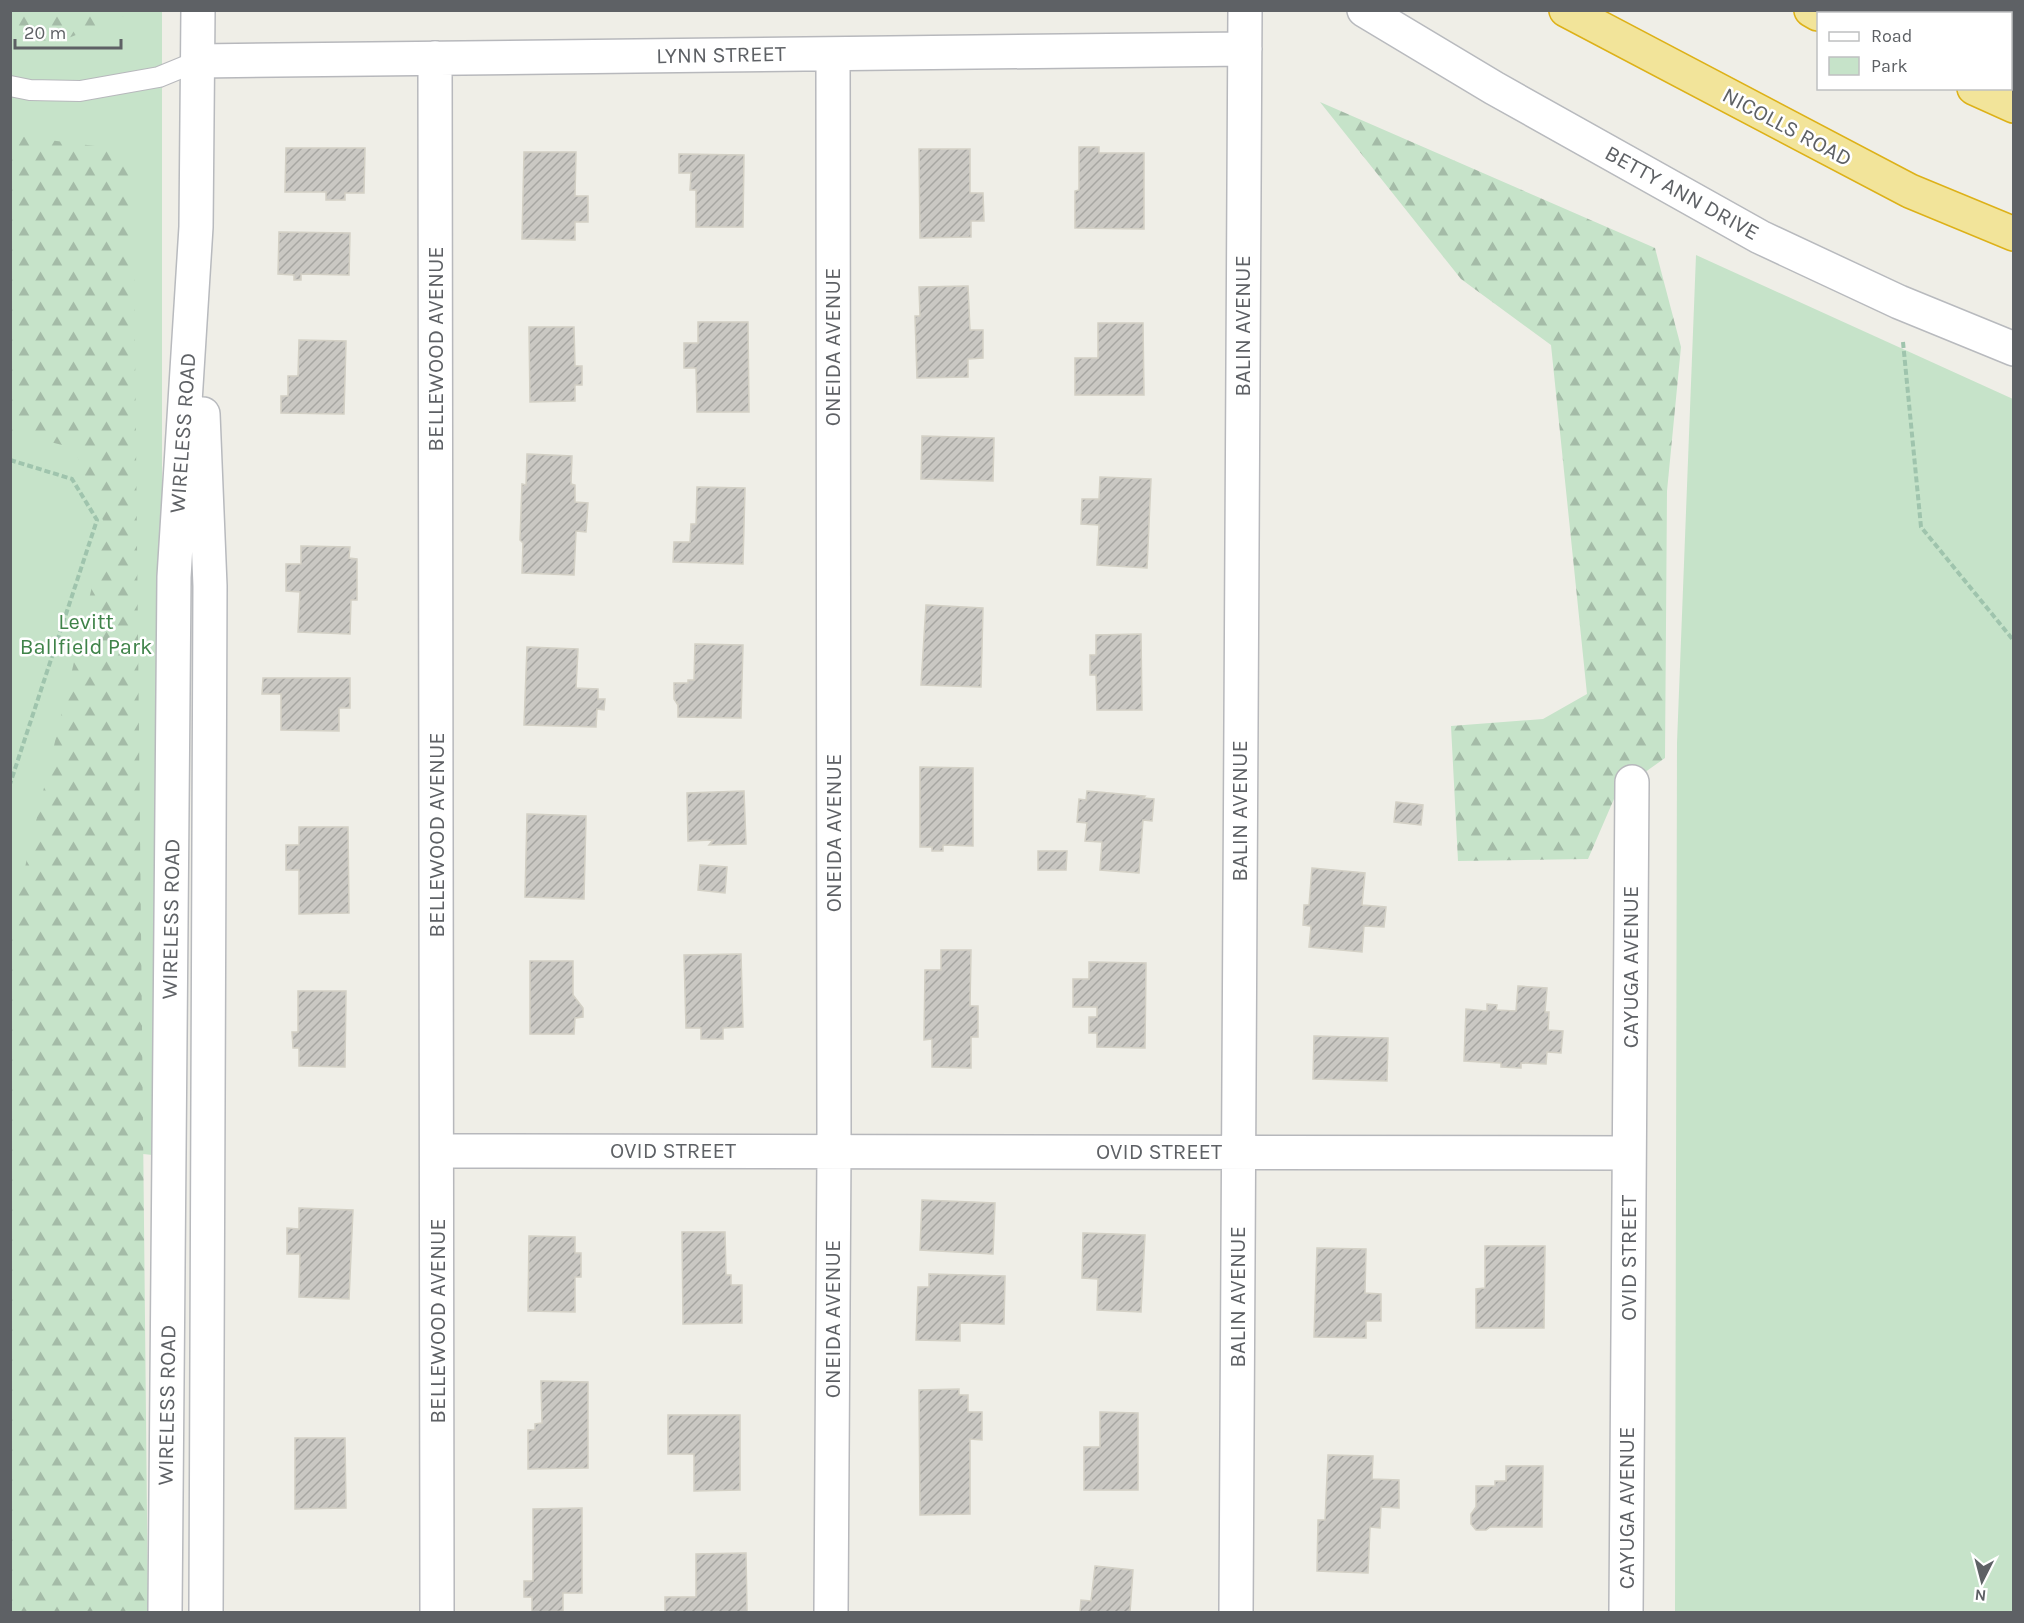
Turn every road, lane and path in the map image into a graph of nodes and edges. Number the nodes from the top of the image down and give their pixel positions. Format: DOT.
graph roads {
  1 [pos="198,10"];
  2 [pos="1245,10"];
  3 [pos="1364,10"];
  4 [pos="1566,10"];
  5 [pos="1245,49"];
  6 [pos="833,54"];
  7 [pos="435,58"];
  8 [pos="198,61"];
  9 [pos="10,86"];
  10 [pos="1979,90"];
  11 [pos="2013,105"];
  12 [pos="196,226"];
  13 [pos="2013,234"];
  14 [pos="1899,302"];
  15 [pos="2013,349"];
  16 [pos="10,460"];
  17 [pos="2013,641"];
  18 [pos="1632,782"];
  19 [pos="10,784"];
  20 [pos="438,1151"];
  21 [pos="834,1151"];
  22 [pos="1239,1152"];
  23 [pos="1629,1153"];
  24 [pos="1627,1403"];
  25 [pos="165,1612"];
  26 [pos="206,1612"];
  27 [pos="437,1612"];
  28 [pos="831,1612"];
  29 [pos="1236,1612"];
  30 [pos="1626,1612"];
  1 -- 8 [label="street, WIRELESS ROAD"];
  2 -- 5 [label="street, BALIN AVENUE"];
  3 -- 14 [label="street, BETTY ANN DRIVE"];
  4 -- 13 [label="highway, NICOLLS ROAD"];
  5 -- 6 [label="street, LYNN STREET"];
  5 -- 22 [label="street, BALIN AVENUE"];
  6 -- 7 [label="street, LYNN STREET"];
  6 -- 21 [label="street, ONEIDA AVENUE"];
  7 -- 8 [label="street, LYNN STREET"];
  7 -- 20 [label="street, BELLEWOOD AVENUE"];
  8 -- 9 [label="lane"];
  8 -- 12 [label="street, WIRELESS ROAD"];
  10 -- 11 [label="highway"];
  12 -- 25 [label="street, WIRELESS ROAD"];
  12 -- 26 [label="street, WIRELESS ROAD"];
  14 -- 15 [label="street, BETTY ANN DRIVE"];
  14 -- 17 [label="path"];
  16 -- 19 [label="path"];
  18 -- 23 [label="street, CAYUGA AVENUE"];
  20 -- 21 [label="street, OVID STREET"];
  20 -- 27 [label="street, BELLEWOOD AVENUE"];
  21 -- 22 [label="street, OVID STREET"];
  21 -- 28 [label="street, ONEIDA AVENUE"];
  22 -- 23 [label="street, OVID STREET"];
  22 -- 29 [label="street, BALIN AVENUE"];
  23 -- 24 [label="street, OVID STREET"];
  24 -- 30 [label="street, CAYUGA AVENUE"];
}
